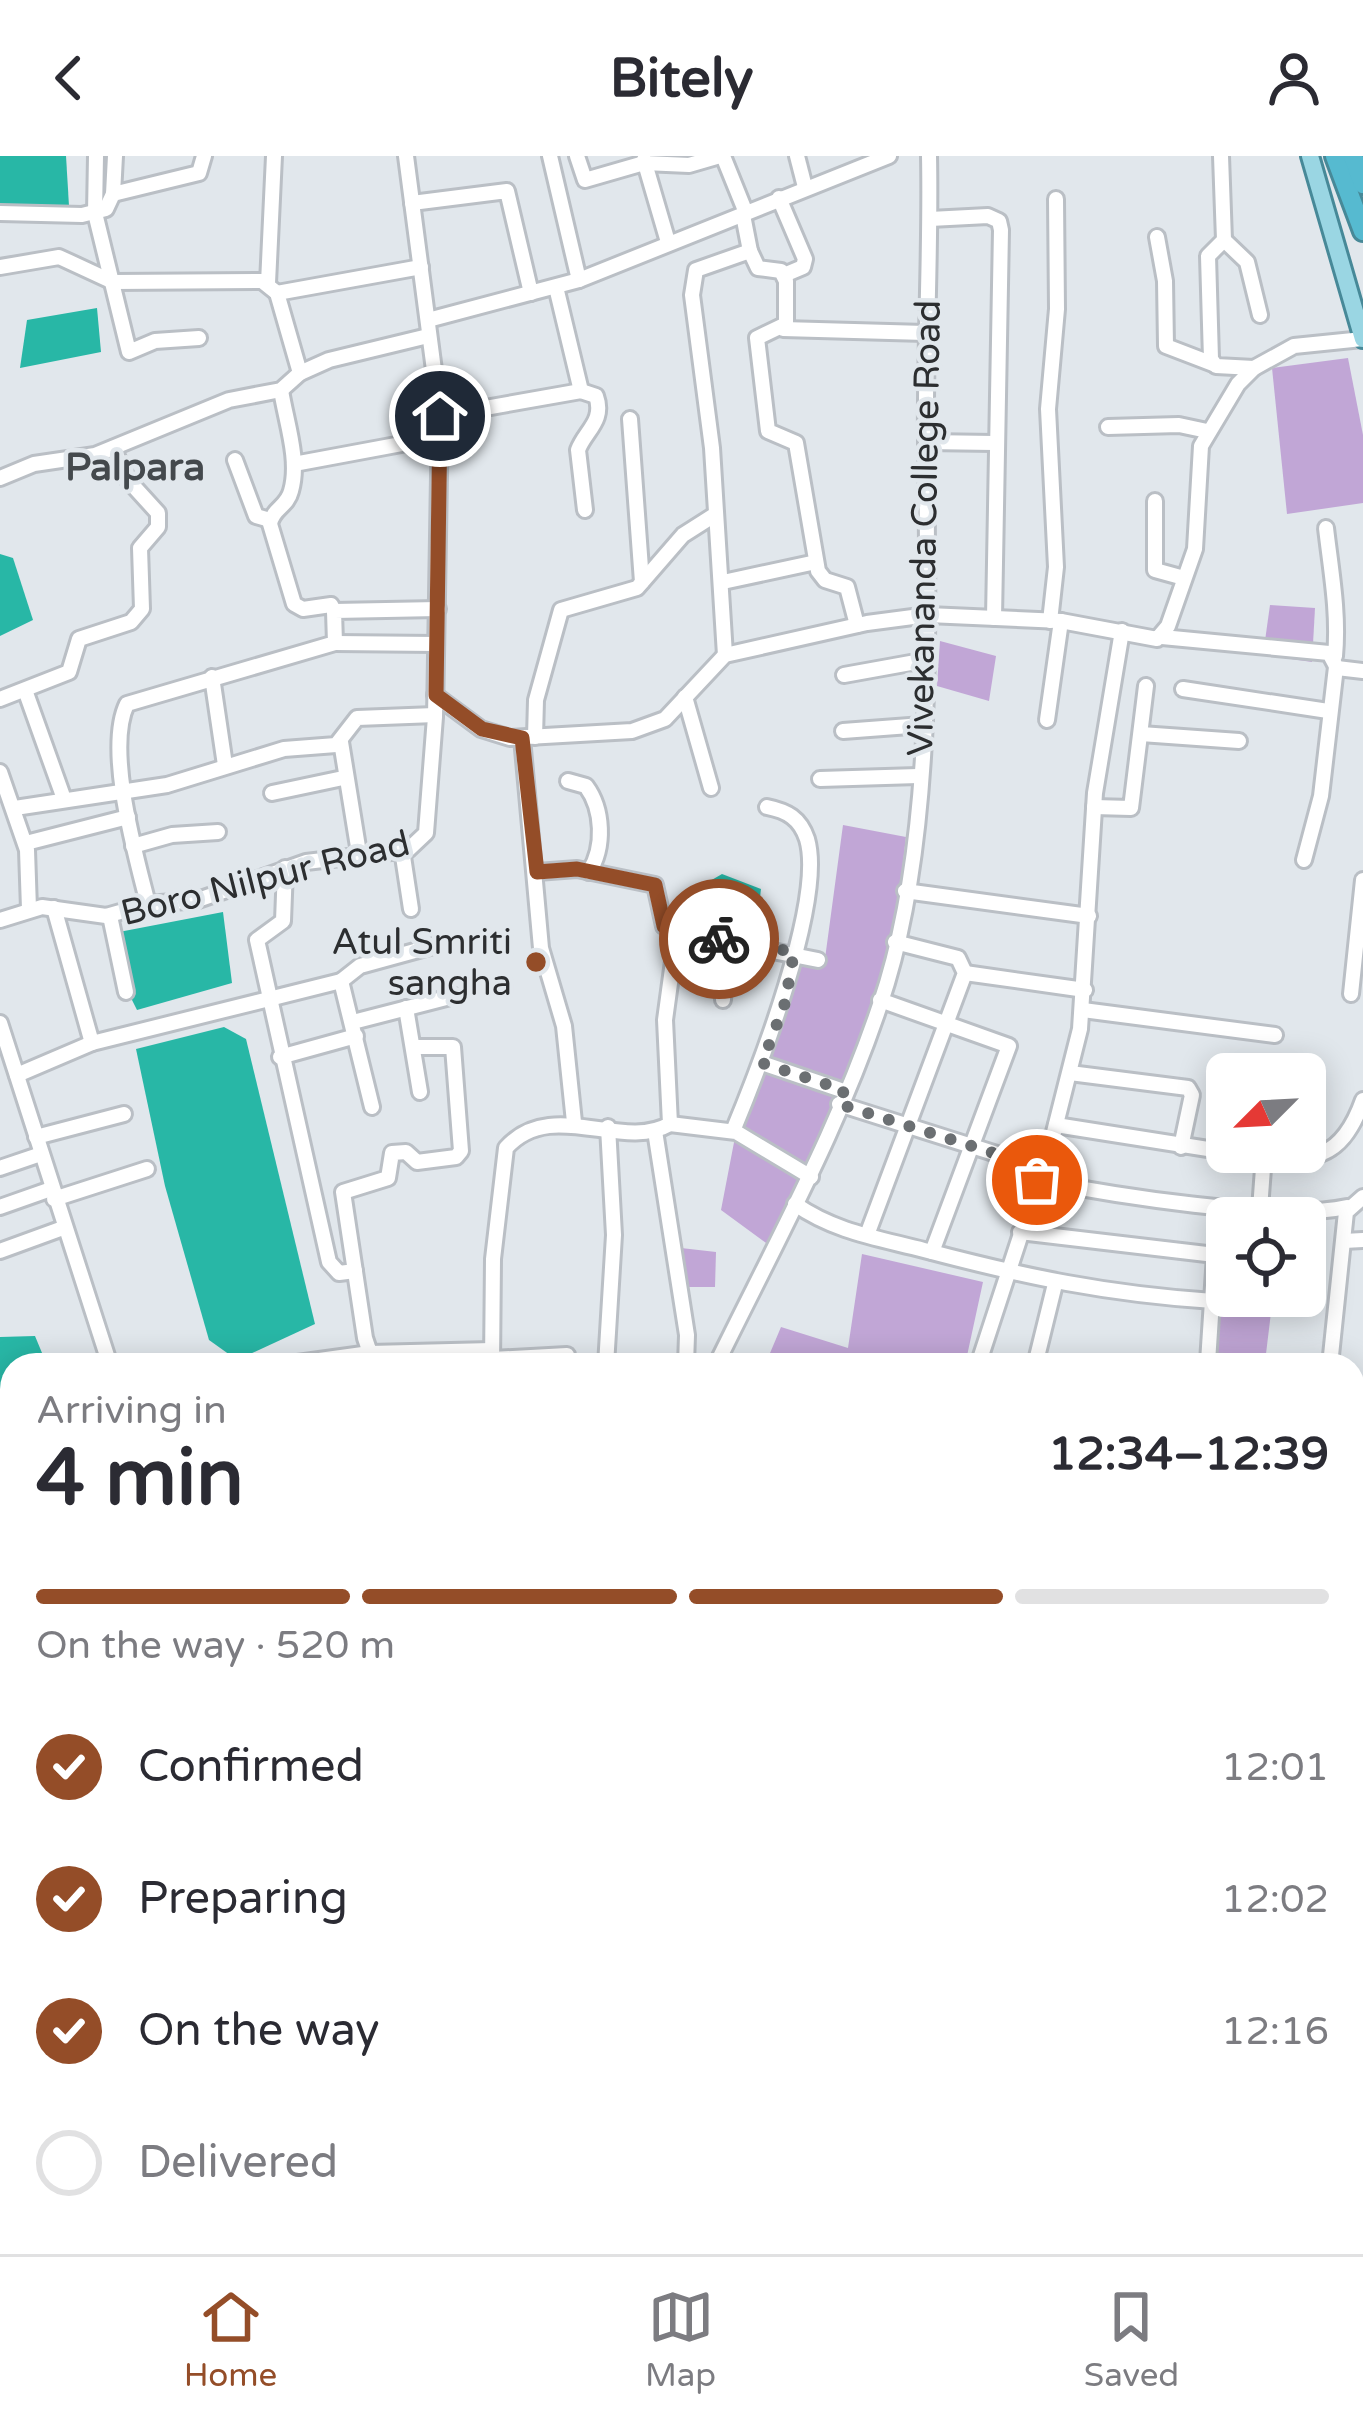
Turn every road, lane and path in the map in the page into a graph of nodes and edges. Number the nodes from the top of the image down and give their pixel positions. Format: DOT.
graph roads {
  1 [pos="96,156"];
  2 [pos="115,156"];
  3 [pos="204,156"];
  4 [pos="274,156"];
  5 [pos="406,156"];
  6 [pos="550,156"];
  7 [pos="577,156"];
  8 [pos="722,156"];
  9 [pos="797,156"];
  10 [pos="889,156"];
  11 [pos="929,156"];
  12 [pos="1221,156"];
  13 [pos="1310,156"];
  14 [pos="1335,156"];
  15 [pos="1353,156"];
  16 [pos="643,159"];
  17 [pos="686,160"];
  18 [pos="586,180"];
  19 [pos="1363,184"];
  20 [pos="805,187"];
  21 [pos="560,188"];
  22 [pos="113,194"];
  23 [pos="779,198"];
  24 [pos="1056,199"];
  25 [pos="412,203"];
  26 [pos="0,213"];
  27 [pos="94,213"];
  28 [pos="745,214"];
  29 [pos="930,219"];
  30 [pos="1363,231"];
  31 [pos="1157,237"];
  32 [pos="1224,240"];
  33 [pos="668,242"];
  34 [pos="751,250"];
  35 [pos="0,267"];
  36 [pos="421,267"];
  37 [pos="784,275"];
  38 [pos="579,280"];
  39 [pos="113,282"];
  40 [pos="556,287"];
  41 [pos="272,288"];
  42 [pos="531,293"];
  43 [pos="1260,315"];
  44 [pos="428,328"];
  45 [pos="783,328"];
  46 [pos="925,334"];
  47 [pos="199,338"];
  48 [pos="1363,340"];
  49 [pos="1213,364"];
  50 [pos="1254,368"];
  51 [pos="300,373"];
  52 [pos="280,390"];
  53 [pos="580,391"];
  54 [pos="440,416"];
  55 [pos="630,419"];
  56 [pos="1108,427"];
  57 [pos="1207,431"];
  58 [pos="439,437"];
  59 [pos="926,442"];
  60 [pos="994,443"];
  61 [pos="112,448"];
  62 [pos="235,460"];
  63 [pos="294,464"];
  64 [pos="0,478"];
  65 [pos="1155,501"];
  66 [pos="585,510"];
  67 [pos="716,514"];
  68 [pos="270,520"];
  69 [pos="1326,528"];
  70 [pos="816,562"];
  71 [pos="1184,578"];
  72 [pos="723,581"];
  73 [pos="642,582"];
  74 [pos="438,608"];
  75 [pos="334,611"];
  76 [pos="928,615"];
  77 [pos="994,618"];
  78 [pos="1056,621"];
  79 [pos="857,625"];
  80 [pos="1122,631"];
  81 [pos="1162,637"];
  82 [pos="335,643"];
  83 [pos="436,644"];
  84 [pos="725,655"];
  85 [pos="927,660"];
  86 [pos="1336,661"];
  87 [pos="1363,671"];
  88 [pos="844,675"];
  89 [pos="212,677"];
  90 [pos="1146,686"];
  91 [pos="1183,689"];
  92 [pos="25,690"];
  93 [pos="436,695"];
  94 [pos="685,697"];
  95 [pos="0,699"];
  96 [pos="1328,711"];
  97 [pos="435,715"];
  98 [pos="1047,720"];
  99 [pos="922,724"];
  100 [pos="843,731"];
  101 [pos="1141,734"];
  102 [pos="529,738"];
  103 [pos="1238,741"];
  104 [pos="340,742"];
  105 [pos="225,765"];
  106 [pos="0,772"];
  107 [pos="918,776"];
  108 [pos="343,778"];
  109 [pos="820,779"];
  110 [pos="568,782"];
  111 [pos="711,788"];
  112 [pos="126,790"];
  113 [pos="272,793"];
  114 [pos="64,799"];
  115 [pos="767,807"];
  116 [pos="1094,807"];
  117 [pos="17,815"];
  118 [pos="128,817"];
  119 [pos="0,824"];
  120 [pos="218,832"];
  121 [pos="26,844"];
  122 [pos="134,846"];
  123 [pos="402,850"];
  124 [pos="359,853"];
  125 [pos="1304,860"];
  126 [pos="285,868"];
  127 [pos="537,872"];
  128 [pos="590,872"];
  129 [pos="1363,880"];
  130 [pos="905,891"];
  131 [pos="148,904"];
  132 [pos="54,908"];
  133 [pos="28,909"];
  134 [pos="411,909"];
  135 [pos="110,916"];
  136 [pos="1089,916"];
  137 [pos="0,920"];
  138 [pos="676,932"];
  139 [pos="726,941"];
  140 [pos="896,942"];
  141 [pos="433,946"];
  142 [pos="794,952"];
  143 [pos="818,960"];
  144 [pos="965,973"];
  145 [pos="340,981"];
  146 [pos="1084,990"];
  147 [pos="126,992"];
  148 [pos="1351,994"];
  149 [pos="454,996"];
  150 [pos="266,999"];
  151 [pos="723,1000"];
  152 [pos="880,1000"];
  153 [pos="406,1008"];
  154 [pos="1083,1010"];
  155 [pos="946,1022"];
  156 [pos="354,1029"];
  157 [pos="1,1030"];
  158 [pos="1276,1035"];
  159 [pos="92,1043"];
  160 [pos="412,1047"];
  161 [pos="280,1057"];
  162 [pos="762,1063"];
  163 [pos="1070,1073"];
  164 [pos="17,1075"];
  165 [pos="420,1092"];
  166 [pos="842,1097"];
  167 [pos="1363,1100"];
  168 [pos="372,1107"];
  169 [pos="124,1114"];
  170 [pos="574,1122"];
  171 [pos="670,1124"];
  172 [pos="1056,1125"];
  173 [pos="608,1127"];
  174 [pos="911,1128"];
  175 [pos="655,1131"];
  176 [pos="734,1131"];
  177 [pos="36,1137"];
  178 [pos="974,1147"];
  179 [pos="1181,1147"];
  180 [pos="1206,1150"];
  181 [pos="1326,1153"];
  182 [pos="41,1154"];
  183 [pos="0,1168"];
  184 [pos="147,1169"];
  185 [pos="1039,1174"];
  186 [pos="811,1178"];
  187 [pos="53,1194"];
  188 [pos="1363,1197"];
  189 [pos="1206,1201"];
  190 [pos="795,1204"];
  191 [pos="0,1207"];
  192 [pos="1348,1207"];
  193 [pos="1326,1210"];
  194 [pos="63,1228"];
  195 [pos="1020,1232"];
  196 [pos="867,1235"];
  197 [pos="1363,1240"];
  198 [pos="1344,1241"];
  199 [pos="0,1251"];
  200 [pos="932,1252"];
  201 [pos="1206,1254"];
  202 [pos="355,1271"];
  203 [pos="1004,1274"];
  204 [pos="1055,1284"];
  205 [pos="1206,1300"];
  206 [pos="1212,1317"];
  207 [pos="106,1353"];
  208 [pos="363,1353"];
  209 [pos="492,1353"];
  210 [pos="608,1353"];
  211 [pos="686,1353"];
  212 [pos="722,1353"];
  213 [pos="981,1353"];
  214 [pos="1038,1353"];
  215 [pos="1210,1353"];
  216 [pos="1331,1353"];
  1 -- 27 [label="street"];
  2 -- 22 [label="street"];
  3 -- 22 [label="street"];
  4 -- 41 [label="street"];
  5 -- 25 [label="street, Boro Nilpur Road"];
  6 -- 21 [label="street"];
  7 -- 18 [label="street"];
  8 -- 17 [label="street"];
  8 -- 28 [label="street"];
  9 -- 20 [label="street"];
  10 -- 20 [label="street"];
  11 -- 29 [label="street, Vivekananda College Road"];
  12 -- 32 [label="street"];
  13 -- 48 [label="main road"];
  14 -- 30 [label="highway"];
  15 -- 19 [label="highway"];
  16 -- 17 [label="street"];
  16 -- 18 [label="street"];
  16 -- 33 [label="street"];
  18 -- 21 [label="street"];
  20 -- 23 [label="street"];
  21 -- 38 [label="street"];
  22 -- 27 [label="street"];
  23 -- 28 [label="street"];
  23 -- 37 [label="street"];
  24 -- 78 [label="street"];
  25 -- 36 [label="street, Boro Nilpur Road"];
  25 -- 42 [label="street"];
  26 -- 27 [label="street"];
  27 -- 39 [label="street"];
  28 -- 33 [label="street"];
  28 -- 34 [label="street"];
  29 -- 46 [label="street, Vivekananda College Road"];
  29 -- 60 [label="street"];
  31 -- 49 [label="street"];
  32 -- 43 [label="street"];
  32 -- 49 [label="street"];
  33 -- 38 [label="street"];
  34 -- 37 [label="street"];
  34 -- 67 [label="street"];
  35 -- 39 [label="street"];
  36 -- 41 [label="street"];
  36 -- 44 [label="street, Boro Nilpur Road"];
  37 -- 45 [label="street"];
  38 -- 40 [label="street"];
  39 -- 41 [label="street"];
  39 -- 47 [label="street"];
  40 -- 42 [label="street"];
  40 -- 53 [label="street"];
  41 -- 51 [label="street"];
  42 -- 44 [label="street"];
  44 -- 51 [label="street"];
  44 -- 54 [label="street, Boro Nilpur Road"];
  45 -- 46 [label="street"];
  45 -- 70 [label="street"];
  46 -- 59 [label="street, Vivekananda College Road"];
  48 -- 50 [label="street"];
  49 -- 50 [label="street"];
  50 -- 57 [label="street"];
  51 -- 52 [label="street"];
  52 -- 61 [label="street"];
  52 -- 63 [label="street"];
  53 -- 54 [label="street"];
  53 -- 66 [label="street"];
  54 -- 58 [label="street, Boro Nilpur Road"];
  55 -- 73 [label="street"];
  56 -- 57 [label="street"];
  57 -- 71 [label="street"];
  58 -- 63 [label="street"];
  58 -- 74 [label="street, Boro Nilpur Road"];
  59 -- 60 [label="street"];
  59 -- 76 [label="street, Vivekananda College Road"];
  60 -- 77 [label="street"];
  61 -- 64 [label="street"];
  61 -- 92 [label="street"];
  62 -- 68 [label="street"];
  63 -- 68 [label="street"];
  65 -- 71 [label="street"];
  67 -- 72 [label="street"];
  67 -- 73 [label="street"];
  68 -- 75 [label="street"];
  69 -- 86 [label="street"];
  70 -- 72 [label="street"];
  70 -- 79 [label="street"];
  71 -- 81 [label="street"];
  72 -- 84 [label="street"];
  73 -- 102 [label="street"];
  74 -- 75 [label="street"];
  74 -- 83 [label="street, Boro Nilpur Road"];
  75 -- 82 [label="street"];
  76 -- 77 [label="street"];
  76 -- 79 [label="street"];
  76 -- 85 [label="street, Vivekananda College Road"];
  77 -- 78 [label="street"];
  78 -- 80 [label="street"];
  78 -- 98 [label="street"];
  79 -- 84 [label="street"];
  80 -- 81 [label="street"];
  80 -- 116 [label="street"];
  81 -- 86 [label="street"];
  82 -- 83 [label="street"];
  82 -- 89 [label="street"];
  83 -- 93 [label="street, Boro Nilpur Road"];
  84 -- 94 [label="street"];
  85 -- 88 [label="street"];
  85 -- 99 [label="street, Vivekananda College Road"];
  86 -- 87 [label="street"];
  86 -- 96 [label="street"];
  89 -- 105 [label="street"];
  89 -- 112 [label="street"];
  90 -- 101 [label="street"];
  91 -- 96 [label="street"];
  92 -- 95 [label="street"];
  92 -- 114 [label="street"];
  93 -- 97 [label="street, Boro Nilpur Road"];
  93 -- 102 [label="street"];
  94 -- 102 [label="street"];
  94 -- 111 [label="street"];
  96 -- 125 [label="street"];
  97 -- 104 [label="street"];
  97 -- 123 [label="street, Boro Nilpur Road"];
  99 -- 100 [label="street"];
  99 -- 107 [label="street, Vivekananda College Road"];
  101 -- 103 [label="street"];
  101 -- 116 [label="street"];
  102 -- 127 [label="street"];
  104 -- 105 [label="street"];
  104 -- 108 [label="street"];
  105 -- 112 [label="street"];
  106 -- 117 [label="street"];
  107 -- 109 [label="street"];
  107 -- 130 [label="street, Vivekananda College Road"];
  108 -- 113 [label="street"];
  108 -- 124 [label="street"];
  110 -- 128 [label="street"];
  112 -- 114 [label="street"];
  112 -- 118 [label="street"];
  114 -- 117 [label="street"];
  115 -- 142 [label="street"];
  116 -- 136 [label="street"];
  117 -- 119 [label="street"];
  117 -- 121 [label="street"];
  118 -- 121 [label="street"];
  118 -- 122 [label="street"];
  120 -- 122 [label="street"];
  121 -- 133 [label="street"];
  122 -- 131 [label="street"];
  123 -- 124 [label="street, Boro Nilpur Road"];
  123 -- 134 [label="street"];
  124 -- 126 [label="street, Boro Nilpur Road"];
  126 -- 131 [label="street, Boro Nilpur Road"];
  126 -- 150 [label="street"];
  127 -- 128 [label="street"];
  127 -- 170 [label="street"];
  128 -- 138 [label="street"];
  129 -- 148 [label="street"];
  130 -- 136 [label="street"];
  130 -- 140 [label="street, Vivekananda College Road"];
  131 -- 135 [label="street, Boro Nilpur Road"];
  132 -- 133 [label="street, Boro Nilpur Road"];
  132 -- 135 [label="street, Boro Nilpur Road"];
  132 -- 159 [label="street"];
  133 -- 137 [label="street, Boro Nilpur Road"];
  135 -- 147 [label="street"];
  136 -- 146 [label="street"];
  138 -- 139 [label="street"];
  138 -- 171 [label="street"];
  139 -- 142 [label="street"];
  139 -- 151 [label="street"];
  140 -- 144 [label="street"];
  140 -- 152 [label="street, Vivekananda College Road"];
  141 -- 145 [label="street"];
  142 -- 143 [label="street"];
  142 -- 162 [label="street"];
  144 -- 146 [label="street"];
  144 -- 155 [label="street"];
  145 -- 150 [label="street"];
  145 -- 156 [label="street"];
  146 -- 154 [label="street"];
  149 -- 153 [label="street"];
  150 -- 159 [label="street"];
  150 -- 161 [label="street"];
  152 -- 155 [label="street"];
  152 -- 166 [label="street, Vivekananda College Road"];
  153 -- 156 [label="street"];
  153 -- 160 [label="street"];
  154 -- 158 [label="street"];
  154 -- 163 [label="street"];
  155 -- 174 [label="street"];
  155 -- 178 [label="street"];
  156 -- 161 [label="street"];
  156 -- 168 [label="street"];
  157 -- 164 [label="street"];
  159 -- 164 [label="street"];
  160 -- 165 [label="street"];
  160 -- 202 [label="street"];
  161 -- 202 [label="street"];
  162 -- 166 [label="street"];
  162 -- 176 [label="street"];
  163 -- 172 [label="street"];
  163 -- 179 [label="street"];
  164 -- 177 [label="street"];
  166 -- 174 [label="street"];
  166 -- 186 [label="street, Vivekananda College Road"];
  167 -- 181 [label="street"];
  169 -- 177 [label="street"];
  170 -- 173 [label="street"];
  170 -- 209 [label="street"];
  171 -- 175 [label="street"];
  171 -- 176 [label="street"];
  172 -- 179 [label="street"];
  172 -- 185 [label="street"];
  173 -- 175 [label="street"];
  173 -- 210 [label="street"];
  174 -- 178 [label="street"];
  174 -- 196 [label="street"];
  175 -- 211 [label="street"];
  176 -- 186 [label="street"];
  177 -- 182 [label="street"];
  178 -- 185 [label="street"];
  178 -- 200 [label="street"];
  179 -- 180 [label="street"];
  182 -- 183 [label="street"];
  182 -- 187 [label="street"];
  184 -- 187 [label="street"];
  185 -- 189 [label="street"];
  185 -- 195 [label="street"];
  186 -- 190 [label="street, Vivekananda College Road"];
  187 -- 191 [label="street"];
  187 -- 194 [label="street"];
  188 -- 192 [label="street"];
  190 -- 196 [label="street"];
  190 -- 212 [label="street, Vivekananda College Road"];
  192 -- 193 [label="street"];
  192 -- 198 [label="street"];
  194 -- 199 [label="street"];
  194 -- 207 [label="street"];
  195 -- 201 [label="street"];
  195 -- 203 [label="street"];
  196 -- 200 [label="street"];
  197 -- 198 [label="street"];
  198 -- 216 [label="street"];
  200 -- 203 [label="street"];
  202 -- 208 [label="street"];
  203 -- 204 [label="street"];
  203 -- 213 [label="street"];
  204 -- 205 [label="street"];
  204 -- 214 [label="street"];
  206 -- 215 [label="street"];
}
